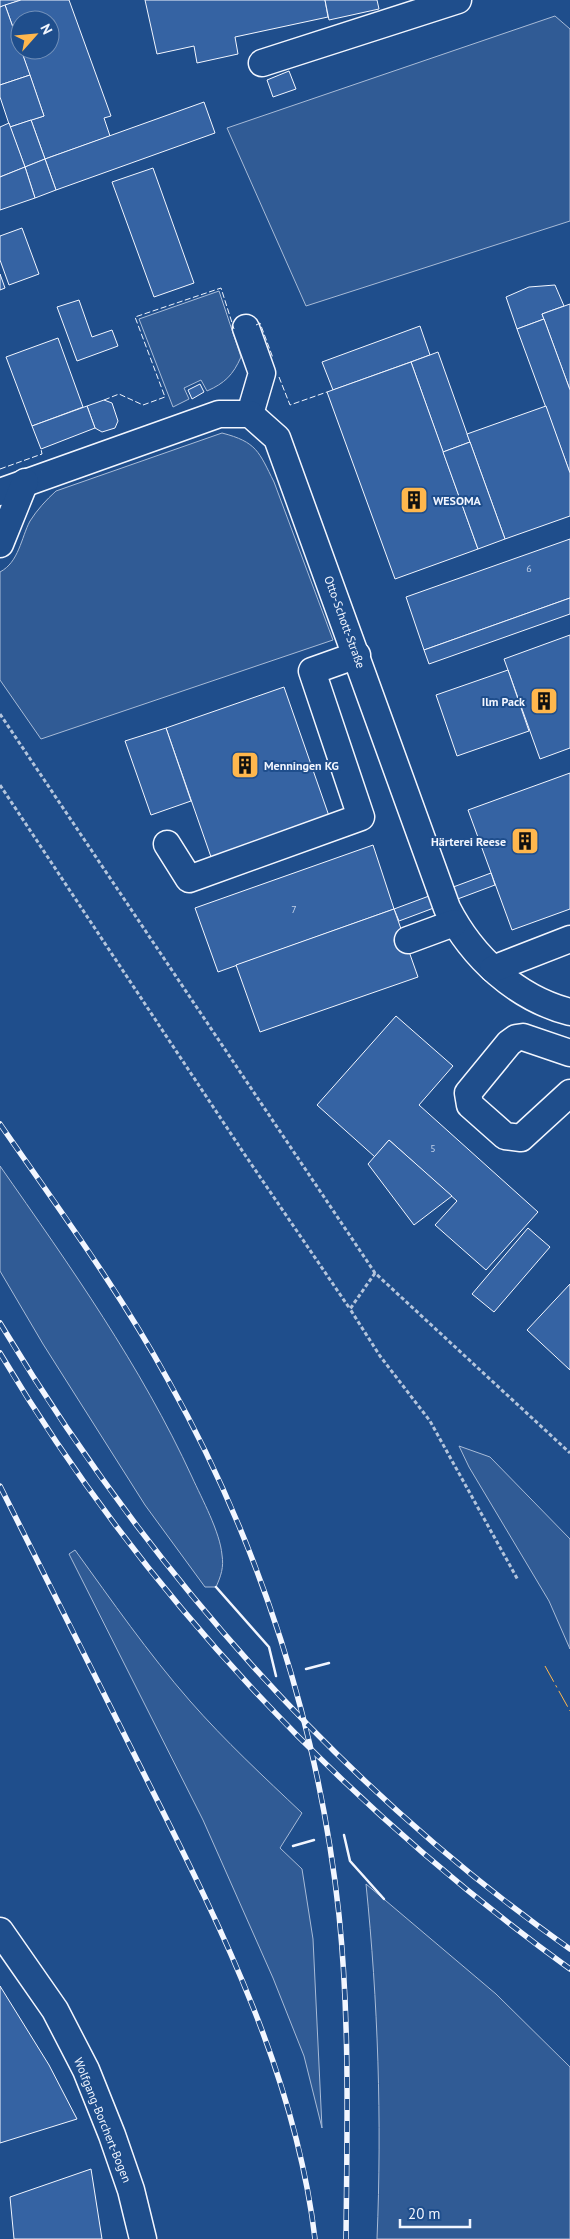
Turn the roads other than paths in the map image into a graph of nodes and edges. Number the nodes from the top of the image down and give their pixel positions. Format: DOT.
graph roads {
  1 [pos="458,0"];
  2 [pos="262,63"];
  3 [pos="246,328"];
  4 [pos="250,414"];
  5 [pos="25,482"];
  6 [pos="0,492"];
  7 [pos="0,544"];
  8 [pos="357,655"];
  9 [pos="167,844"];
  10 [pos="454,923"];
  11 [pos="570,939"];
  12 [pos="408,940"];
  13 [pos="494,969"];
  14 [pos="570,1012"];
  15 [pos="570,1053"];
  16 [pos="570,1093"];
  17 [pos="0,1931"];
  18 [pos="143,2239"];
  1 -- 2 [label="street"];
  3 -- 4 [label="street"];
  4 -- 5 [label="street"];
  4 -- 8 [label="street, Otto-Schott-Straße"];
  5 -- 6 [label="street"];
  5 -- 7 [label="street"];
  8 -- 9 [label="street"];
  8 -- 10 [label="street, Otto-Schott-Straße"];
  10 -- 12 [label="street"];
  10 -- 13 [label="street, Otto-Schott-Straße"];
  11 -- 13 [label="street"];
  13 -- 14 [label="street, Otto-Schott-Straße"];
  15 -- 16 [label="street"];
  17 -- 18 [label="street, Wolfgang-Borchert-Bogen"];
}
